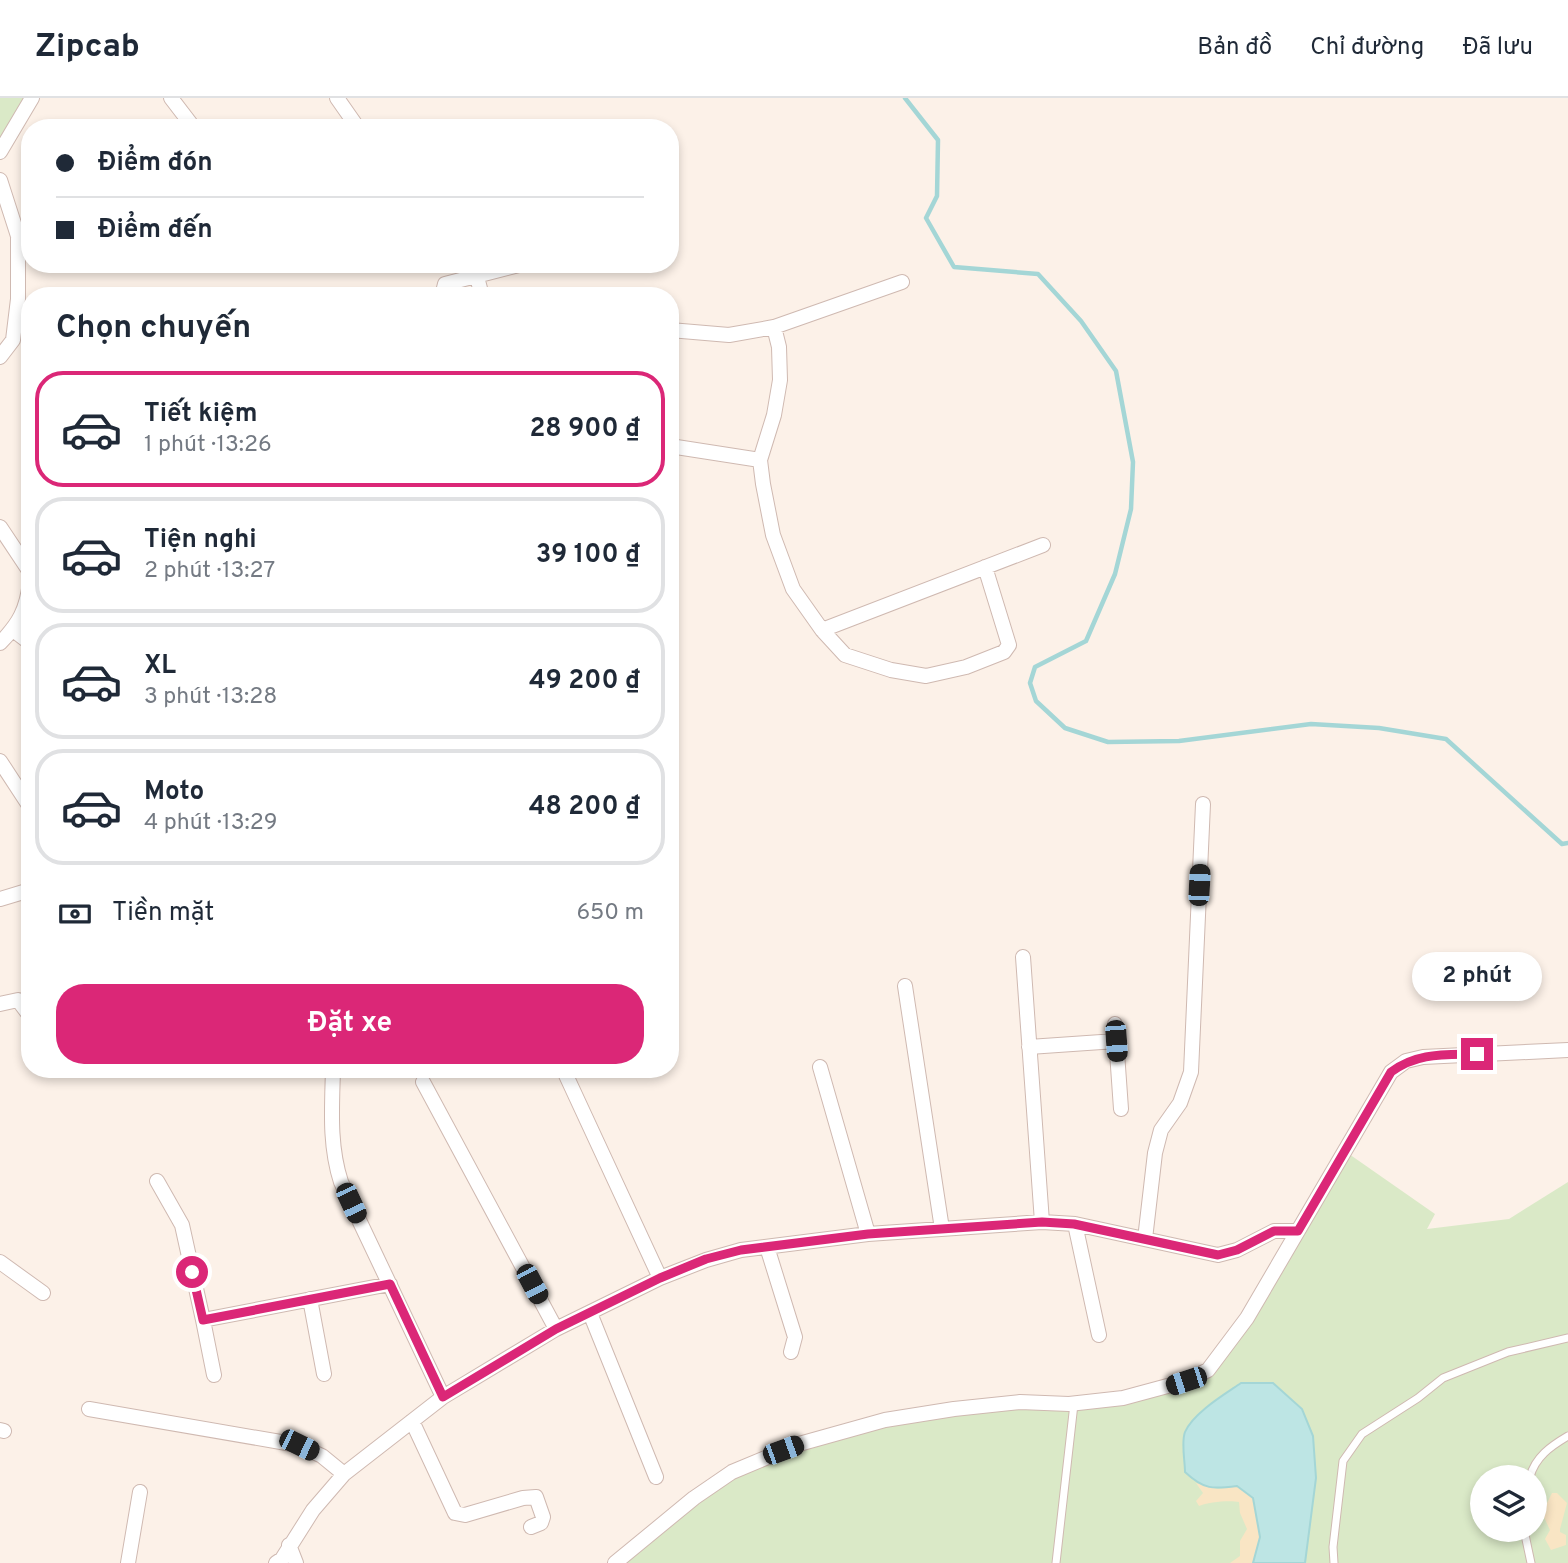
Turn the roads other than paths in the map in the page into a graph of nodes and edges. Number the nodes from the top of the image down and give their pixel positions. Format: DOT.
graph roads {
  1 [pos="32,98"];
  2 [pos="171,98"];
  3 [pos="337,98"];
  4 [pos="187,119"];
  5 [pos="352,119"];
  6 [pos="0,152"];
  7 [pos="0,180"];
  8 [pos="21,228"];
  9 [pos="21,267"];
  10 [pos="491,273"];
  11 [pos="477,277"];
  12 [pos="902,282"];
  13 [pos="444,287"];
  14 [pos="480,287"];
  15 [pos="774,327"];
  16 [pos="679,331"];
  17 [pos="13,340"];
  18 [pos="21,340"];
  19 [pos="0,358"];
  20 [pos="679,447"];
  21 [pos="760,460"];
  22 [pos="0,527"];
  23 [pos="1043,545"];
  24 [pos="21,558"];
  25 [pos="985,567"];
  26 [pos="21,616"];
  27 [pos="13,630"];
  28 [pos="822,630"];
  29 [pos="21,636"];
  30 [pos="0,643"];
  31 [pos="0,761"];
  32 [pos="21,793"];
  33 [pos="1203,804"];
  34 [pos="21,893"];
  35 [pos="0,899"];
  36 [pos="1023,957"];
  37 [pos="905,986"];
  38 [pos="0,1004"];
  39 [pos="21,1004"];
  40 [pos="1115,1024"];
  41 [pos="1116,1041"];
  42 [pos="1029,1047"];
  43 [pos="1568,1050"];
  44 [pos="820,1067"];
  45 [pos="333,1078"];
  46 [pos="567,1078"];
  47 [pos="423,1082"];
  48 [pos="1121,1109"];
  49 [pos="158,1181"];
  50 [pos="1042,1222"];
  51 [pos="1074,1224"];
  52 [pos="942,1229"];
  53 [pos="1298,1231"];
  54 [pos="868,1234"];
  55 [pos="1144,1239"];
  56 [pos="767,1247"];
  57 [pos="0,1262"];
  58 [pos="660,1278"];
  59 [pos="390,1284"];
  60 [pos="43,1293"];
  61 [pos="310,1299"];
  62 [pos="590,1313"];
  63 [pos="203,1320"];
  64 [pos="556,1329"];
  65 [pos="1099,1335"];
  66 [pos="1568,1338"];
  67 [pos="791,1352"];
  68 [pos="324,1374"];
  69 [pos="214,1375"];
  70 [pos="443,1397"];
  71 [pos="1074,1404"];
  72 [pos="89,1409"];
  73 [pos="412,1421"];
  74 [pos="1568,1436"];
  75 [pos="1534,1465"];
  76 [pos="344,1475"];
  77 [pos="656,1477"];
  78 [pos="140,1492"];
  79 [pos="531,1527"];
  80 [pos="1527,1542"];
  81 [pos="289,1545"];
  82 [pos="128,1563"];
  83 [pos="276,1563"];
  84 [pos="296,1563"];
  85 [pos="615,1563"];
  86 [pos="1055,1563"];
  87 [pos="1334,1563"];
  88 [pos="1531,1563"];
  1 -- 6 [label="street"];
  2 -- 4 [label="street"];
  3 -- 5 [label="street"];
  7 -- 8 [label="street"];
  9 -- 17 [label="street"];
  10 -- 11 [label="street"];
  11 -- 13 [label="street"];
  11 -- 14 [label="street"];
  12 -- 15 [label="street"];
  15 -- 16 [label="street"];
  15 -- 21 [label="street"];
  17 -- 18 [label="street"];
  17 -- 19 [label="street"];
  20 -- 21 [label="street"];
  21 -- 28 [label="street"];
  22 -- 24 [label="street"];
  23 -- 25 [label="street"];
  25 -- 28 [label="street"];
  25 -- 28 [label="street"];
  26 -- 27 [label="street"];
  27 -- 29 [label="street"];
  27 -- 30 [label="street"];
  31 -- 32 [label="street"];
  33 -- 55 [label="street"];
  34 -- 35 [label="street"];
  36 -- 42 [label="street"];
  37 -- 52 [label="street"];
  38 -- 39 [label="street"];
  40 -- 41 [label="street"];
  41 -- 42 [label="street"];
  41 -- 48 [label="street"];
  42 -- 50 [label="street"];
  43 -- 53 [label="street"];
  44 -- 54 [label="street"];
  45 -- 59 [label="street"];
  46 -- 58 [label="street"];
  47 -- 64 [label="street"];
  49 -- 63 [label="street"];
  50 -- 51 [label="street"];
  50 -- 52 [label="street"];
  51 -- 55 [label="street"];
  51 -- 65 [label="street"];
  52 -- 54 [label="street"];
  53 -- 55 [label="street"];
  53 -- 71 [label="street"];
  54 -- 56 [label="street"];
  56 -- 58 [label="street"];
  56 -- 67 [label="street"];
  57 -- 60 [label="street"];
  58 -- 62 [label="street"];
  59 -- 61 [label="street"];
  59 -- 70 [label="street"];
  61 -- 63 [label="street"];
  61 -- 68 [label="street"];
  62 -- 64 [label="street"];
  62 -- 77 [label="street"];
  63 -- 69 [label="street"];
  64 -- 70 [label="street"];
  66 -- 87 [label="lane"];
  70 -- 73 [label="street"];
  71 -- 85 [label="street"];
  71 -- 86 [label="lane"];
  72 -- 76 [label="street"];
  73 -- 76 [label="street"];
  73 -- 79 [label="street"];
  74 -- 75 [label="lane"];
  76 -- 81 [label="street"];
  78 -- 82 [label="street"];
  80 -- 88 [label="lane"];
  81 -- 83 [label="street"];
  81 -- 84 [label="street"];
}
